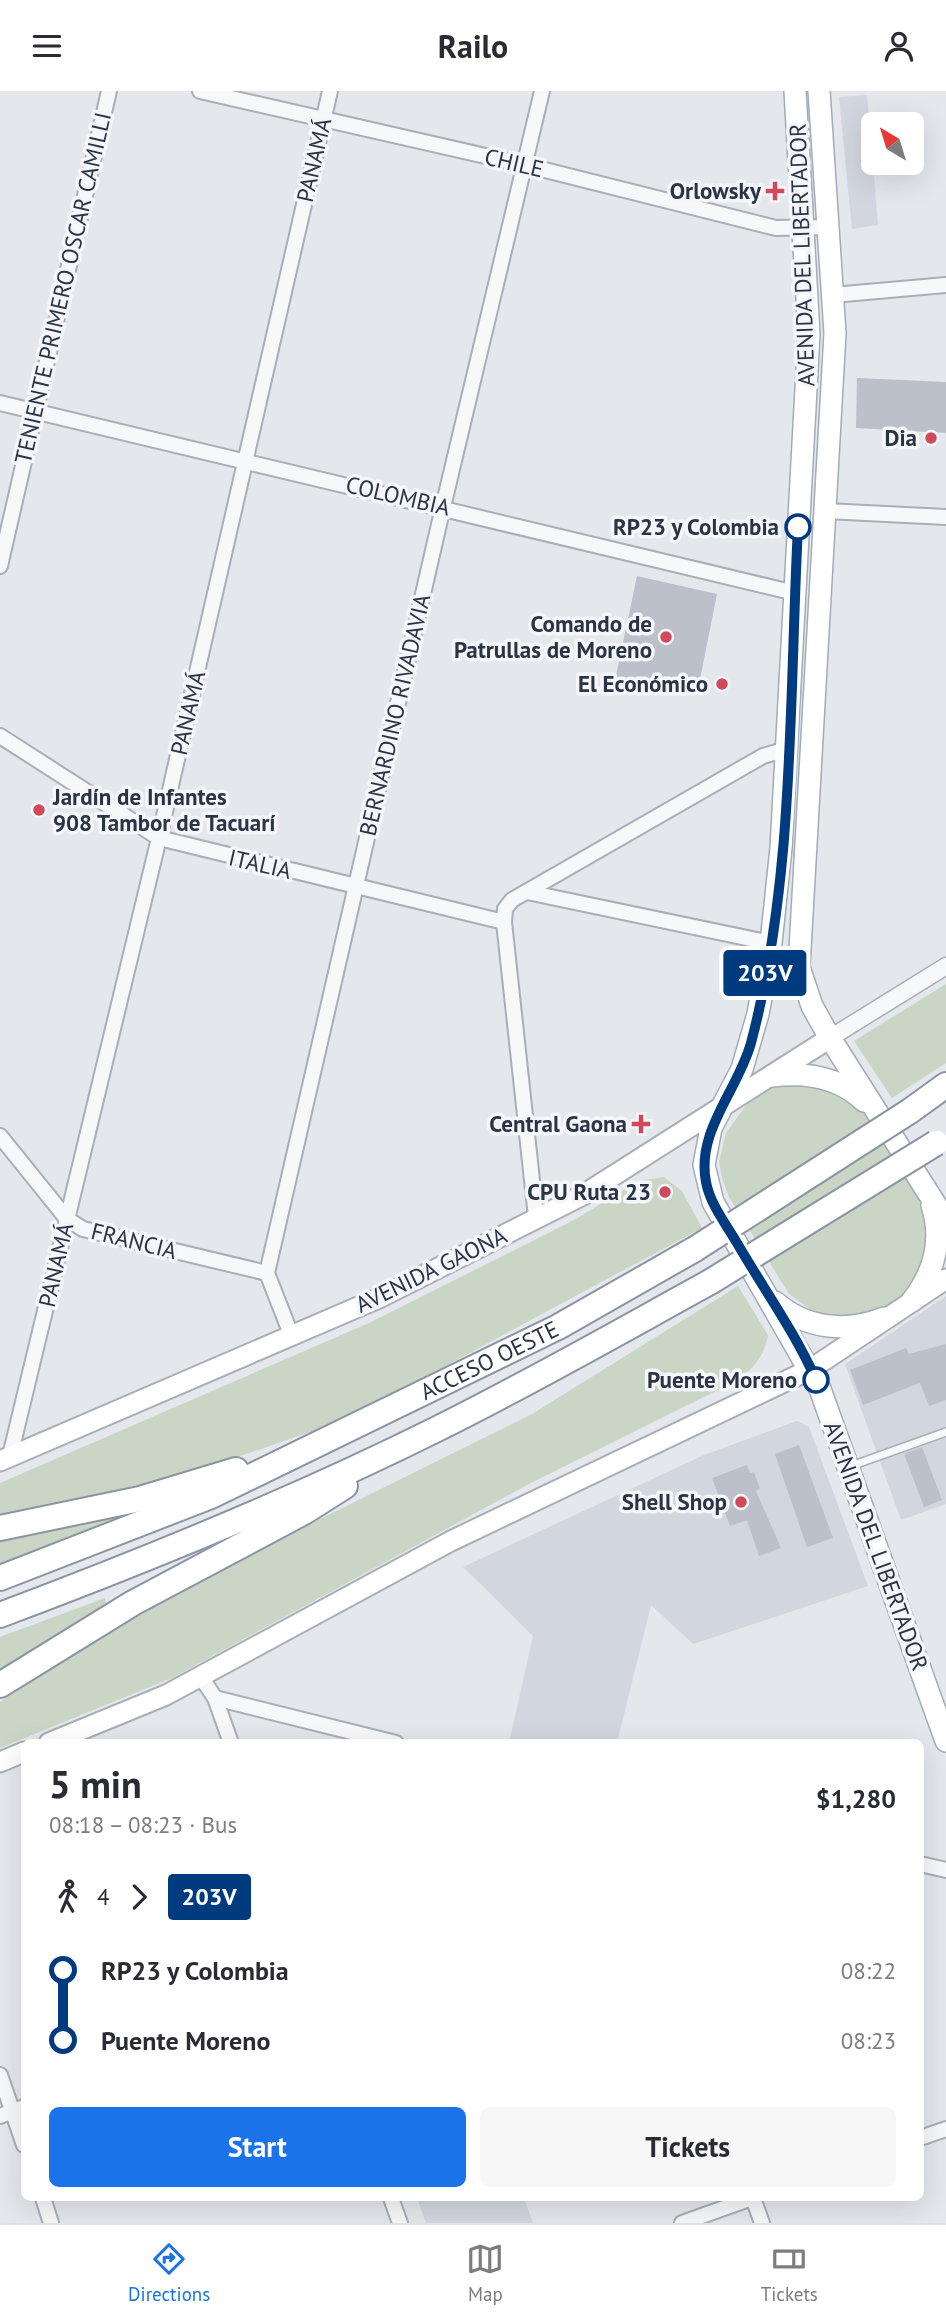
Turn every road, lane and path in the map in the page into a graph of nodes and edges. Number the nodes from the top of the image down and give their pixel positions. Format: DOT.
graph roads {
  1 [pos="109,91"];
  2 [pos="200,91"];
  3 [pos="330,91"];
  4 [pos="542,91"];
  5 [pos="796,91"];
  6 [pos="819,91"];
  7 [pos="324,119"];
  8 [pos="525,165"];
  9 [pos="829,227"];
  10 [pos="803,228"];
  11 [pos="946,285"];
  12 [pos="833,295"];
  13 [pos="0,403"];
  14 [pos="35,411"];
  15 [pos="247,460"];
  16 [pos="443,507"];
  17 [pos="826,510"];
  18 [pos="946,517"];
  19 [pos="0,566"];
  20 [pos="795,593"];
  21 [pos="0,736"];
  22 [pos="788,749"];
  23 [pos="159,838"];
  24 [pos="356,887"];
  25 [pos="527,892"];
  26 [pos="504,922"];
  27 [pos="771,943"];
  28 [pos="946,966"];
  29 [pos="830,1038"];
  30 [pos="772,1076"];
  31 [pos="946,1085"];
  32 [pos="724,1106"];
  33 [pos="874,1110"];
  34 [pos="0,1136"];
  35 [pos="941,1140"];
  36 [pos="931,1200"];
  37 [pos="536,1217"];
  38 [pos="67,1219"];
  39 [pos="946,1221"];
  40 [pos="267,1273"];
  41 [pos="946,1279"];
  42 [pos="768,1296"];
  43 [pos="912,1301"];
  44 [pos="884,1318"];
  45 [pos="292,1337"];
  46 [pos="811,1369"];
  47 [pos="352,1429"];
  48 [pos="433,1431"];
  49 [pos="946,1432"];
  50 [pos="5,1459"];
  51 [pos="848,1467"];
  52 [pos="0,1528"];
  53 [pos="0,1578"];
  54 [pos="0,1615"];
  55 [pos="201,1677"];
  56 [pos="0,1685"];
  57 [pos="215,1698"];
  58 [pos="60,1739"];
  59 [pos="230,1739"];
  60 [pos="380,1739"];
  61 [pos="946,1741"];
  62 [pos="21,1753"];
  63 [pos="0,1762"];
  64 [pos="924,1865"];
  65 [pos="946,1870"];
  66 [pos="0,2075"];
  67 [pos="13,2112"];
  68 [pos="946,2129"];
  69 [pos="21,2136"];
  70 [pos="924,2137"];
  71 [pos="44,2201"];
  72 [pos="392,2201"];
  73 [pos="744,2201"];
  74 [pos="754,2201"];
  75 [pos="51,2223"];
  76 [pos="400,2223"];
  77 [pos="682,2223"];
  78 [pos="762,2223"];
  1 -- 14 [label="street, TENIENTE PRIMERO OSCAR CAMILLI"];
  2 -- 7 [label="street, CHILE"];
  3 -- 7 [label="street, PANAMÁ"];
  4 -- 8 [label="street, BERNARDINO RIVADAVIA"];
  5 -- 10 [label="main road, AVENIDA DEL LIBERTADOR"];
  6 -- 9 [label="main road, AVENIDA DEL LIBERTADOR"];
  7 -- 8 [label="street, CHILE"];
  7 -- 15 [label="street, PANAMÁ"];
  8 -- 10 [label="street, CHILE"];
  8 -- 16 [label="street, BERNARDINO RIVADAVIA"];
  9 -- 10 [label="street, CHILE"];
  9 -- 12 [label="main road, AVENIDA DEL LIBERTADOR"];
  10 -- 20 [label="main road, AVENIDA DEL LIBERTADOR"];
  11 -- 12 [label="street"];
  12 -- 17 [label="main road, AVENIDA DEL LIBERTADOR"];
  13 -- 14 [label="street, COLOMBIA"];
  14 -- 15 [label="street, COLOMBIA"];
  14 -- 19 [label="street, TENIENTE PRIMERO OSCAR CAMILLI"];
  15 -- 16 [label="street, COLOMBIA"];
  15 -- 23 [label="street, PANAMÁ"];
  16 -- 20 [label="street, COLOMBIA"];
  16 -- 24 [label="street, BERNARDINO RIVADAVIA"];
  17 -- 18 [label="street"];
  17 -- 29 [label="main road, AVENIDA DEL LIBERTADOR"];
  20 -- 22 [label="main road, AVENIDA DEL LIBERTADOR"];
  21 -- 23 [label="street, ITALIA"];
  22 -- 25 [label="street"];
  22 -- 27 [label="main road, AVENIDA DEL LIBERTADOR"];
  23 -- 24 [label="street, ITALIA"];
  23 -- 38 [label="street, PANAMÁ"];
  24 -- 26 [label="street, ITALIA"];
  24 -- 40 [label="street, BERNARDINO RIVADAVIA"];
  25 -- 26 [label="street"];
  25 -- 27 [label="street"];
  26 -- 37 [label="street"];
  27 -- 32 [label="main road, AVENIDA DEL LIBERTADOR"];
  28 -- 29 [label="street, AVENIDA GAONA"];
  29 -- 30 [label="main road, AVENIDA GAONA"];
  29 -- 33 [label="main road, AVENIDA DEL LIBERTADOR"];
  30 -- 32 [label="main road, AVENIDA GAONA"];
  30 -- 33 [label="main road"];
  31 -- 47 [label="highway, ACCESO OESTE, bridge"];
  32 -- 37 [label="main road, AVENIDA GAONA"];
  32 -- 42 [label="main road, AVENIDA DEL LIBERTADOR"];
  33 -- 36 [label="main road, AVENIDA DEL LIBERTADOR"];
  34 -- 38 [label="street, FRANCIA"];
  35 -- 48 [label="highway, ACCESO OESTE, bridge"];
  36 -- 39 [label="main road, AVENIDA DEL LIBERTADOR"];
  36 -- 43 [label="main road"];
  37 -- 45 [label="main road, AVENIDA GAONA"];
  38 -- 40 [label="street, FRANCIA"];
  38 -- 50 [label="street, PANAMÁ"];
  40 -- 45 [label="street"];
  41 -- 43 [label="main road"];
  42 -- 44 [label="main road"];
  42 -- 46 [label="main road, AVENIDA DEL LIBERTADOR"];
  43 -- 44 [label="main road"];
  44 -- 46 [label="main road"];
  45 -- 50 [label="main road, AVENIDA GAONA"];
  46 -- 51 [label="main road, AVENIDA DEL LIBERTADOR"];
  46 -- 55 [label="main road"];
  47 -- 52 [label="highway"];
  47 -- 53 [label="highway, ACCESO OESTE"];
  48 -- 54 [label="highway, ACCESO OESTE"];
  48 -- 56 [label="highway"];
  49 -- 51 [label="lane"];
  51 -- 61 [label="main road, AVENIDA DEL LIBERTADOR"];
  55 -- 57 [label="street"];
  55 -- 58 [label="main road"];
  57 -- 59 [label="street"];
  57 -- 60 [label="street"];
  62 -- 63 [label="main road"];
  64 -- 65 [label="street"];
  66 -- 67 [label="street"];
  67 -- 69 [label="street"];
  68 -- 70 [label="street"];
  71 -- 75 [label="street"];
  72 -- 76 [label="street"];
  73 -- 77 [label="street"];
  74 -- 78 [label="street"];
}
